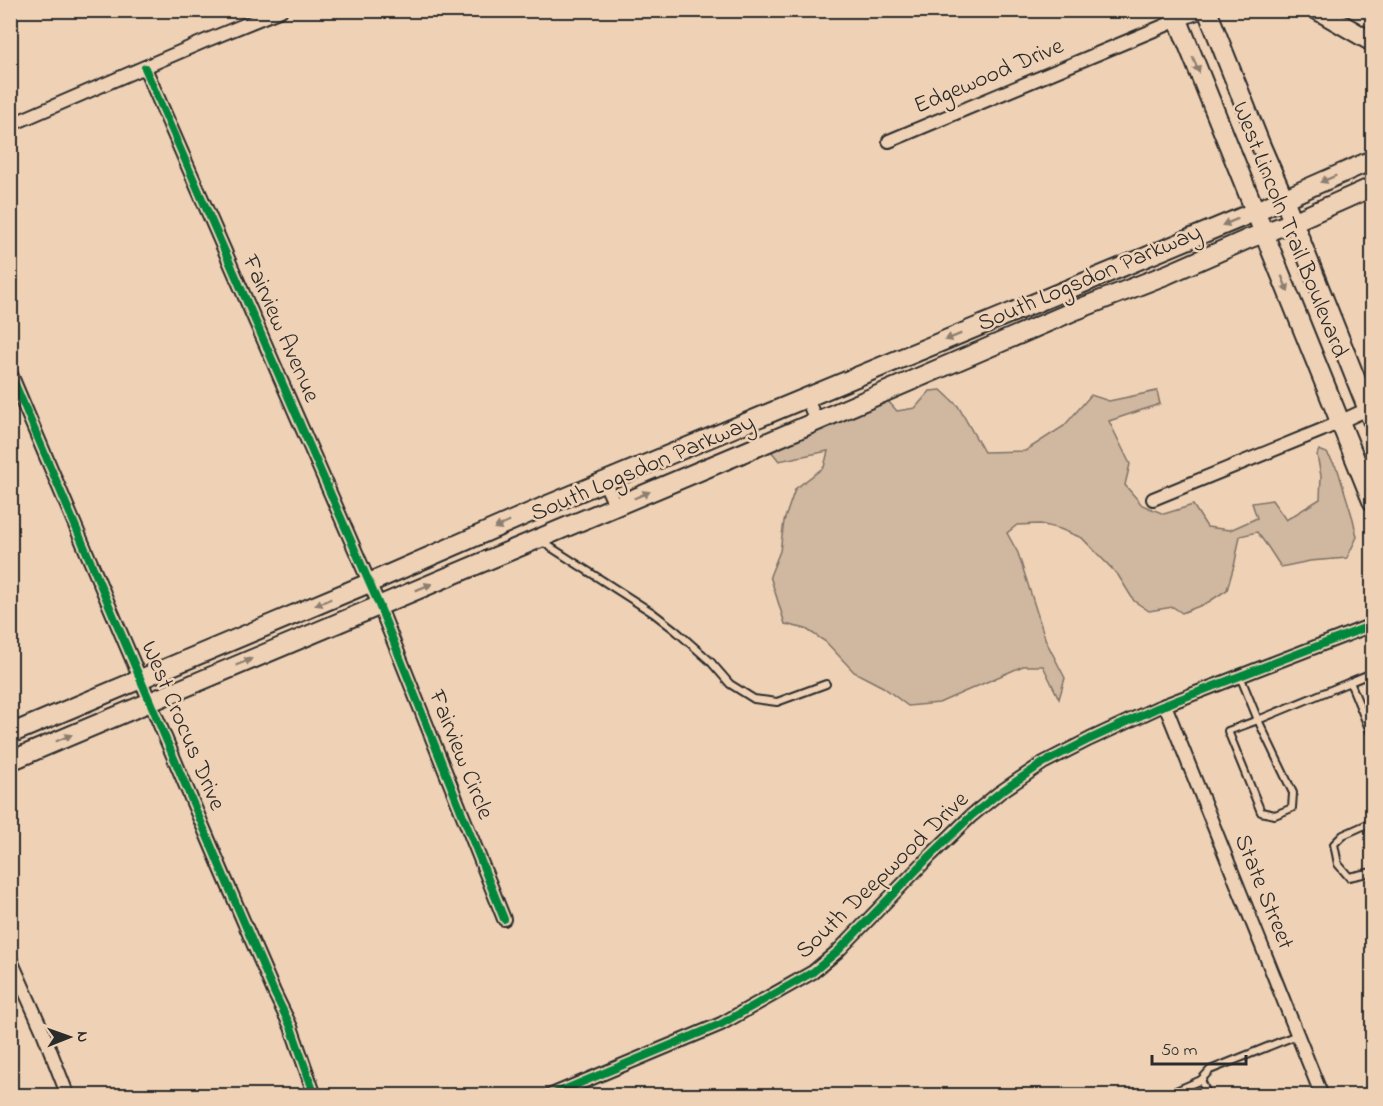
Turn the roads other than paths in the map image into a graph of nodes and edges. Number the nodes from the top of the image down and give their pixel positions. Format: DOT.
graph roads {
  1 [pos="281,10"];
  2 [pos="1206,10"];
  3 [pos="1317,10"];
  4 [pos="1176,15"];
  5 [pos="1372,42"];
  6 [pos="145,68"];
  7 [pos="10,125"];
  8 [pos="889,141"];
  9 [pos="1372,160"];
  10 [pos="1372,187"];
  11 [pos="1284,199"];
  12 [pos="1255,212"];
  13 [pos="1293,222"];
  14 [pos="1264,233"];
  15 [pos="10,372"];
  16 [pos="807,398"];
  17 [pos="1371,412"];
  18 [pos="816,421"];
  19 [pos="1341,422"];
  20 [pos="604,481"];
  21 [pos="1153,499"];
  22 [pos="1372,501"];
  23 [pos="616,507"];
  24 [pos="538,539"];
  25 [pos="369,583"];
  26 [pos="379,605"];
  27 [pos="1372,625"];
  28 [pos="1372,673"];
  29 [pos="1240,675"];
  30 [pos="141,679"];
  31 [pos="1350,682"];
  32 [pos="826,684"];
  33 [pos="150,702"];
  34 [pos="1165,705"];
  35 [pos="1258,720"];
  36 [pos="10,734"];
  37 [pos="1372,736"];
  38 [pos="10,761"];
  39 [pos="1372,822"];
  40 [pos="1372,872"];
  41 [pos="504,919"];
  42 [pos="10,958"];
  43 [pos="1297,1035"];
  44 [pos="1201,1080"];
  45 [pos="68,1095"];
  46 [pos="315,1095"];
  47 [pos="549,1095"];
  48 [pos="1172,1095"];
  49 [pos="1208,1095"];
  50 [pos="1322,1095"];
  1 -- 6 [label="street"];
  2 -- 4 [label="street, Edgewood Drive"];
  2 -- 11 [label="main road, West Lincoln Trail Boulevard"];
  3 -- 5 [label="main road"];
  4 -- 8 [label="street, Edgewood Drive"];
  4 -- 12 [label="main road, West Lincoln Trail Boulevard, one-way"];
  6 -- 7 [label="street"];
  6 -- 25 [label="street, Fairview Avenue"];
  9 -- 11 [label="main road, South Logsdon Parkway, one-way"];
  10 -- 13 [label="main road, South Logsdon Parkway"];
  11 -- 12 [label="main road, South Logsdon Parkway"];
  11 -- 13 [label="main road, West Lincoln Trail Boulevard"];
  12 -- 14 [label="main road, West Lincoln Trail Boulevard"];
  12 -- 16 [label="main road, South Logsdon Parkway, one-way"];
  13 -- 14 [label="main road, South Logsdon Parkway"];
  13 -- 17 [label="main road, West Lincoln Trail Boulevard"];
  14 -- 18 [label="main road, South Logsdon Parkway"];
  14 -- 19 [label="main road, West Lincoln Trail Boulevard, one-way"];
  15 -- 30 [label="street, West Crocus Drive"];
  16 -- 18 [label="street"];
  16 -- 20 [label="main road, South Logsdon Parkway"];
  17 -- 19 [label="street"];
  23 -- 18 [label="main road, South Logsdon Parkway, one-way"];
  19 -- 21 [label="street"];
  19 -- 22 [label="main road, West Lincoln Trail Boulevard"];
  20 -- 23 [label="street"];
  20 -- 25 [label="main road, South Logsdon Parkway, one-way"];
  23 -- 24 [label="main road, South Logsdon Parkway"];
  26 -- 24 [label="main road, South Logsdon Parkway, one-way"];
  24 -- 32 [label="lane"];
  25 -- 26 [label="street, Fairview Avenue"];
  25 -- 30 [label="main road, South Logsdon Parkway, one-way"];
  33 -- 26 [label="main road, South Logsdon Parkway, one-way"];
  26 -- 41 [label="street, Fairview Circle"];
  27 -- 29 [label="street, South Deepwood Drive"];
  28 -- 31 [label="lane"];
  29 -- 34 [label="street, South Deepwood Drive"];
  29 -- 35 [label="lane"];
  30 -- 33 [label="street, West Crocus Drive"];
  30 -- 36 [label="main road, South Logsdon Parkway"];
  31 -- 35 [label="lane"];
  31 -- 37 [label="lane"];
  38 -- 33 [label="main road, South Logsdon Parkway, one-way"];
  33 -- 46 [label="street, West Crocus Drive"];
  34 -- 43 [label="street, State Street"];
  34 -- 47 [label="street, South Deepwood Drive"];
  35 -- 35 [label="lane"];
  39 -- 40 [label="lane"];
  42 -- 45 [label="street"];
  43 -- 44 [label="lane"];
  43 -- 50 [label="street, State Street"];
  44 -- 48 [label="lane"];
  44 -- 49 [label="lane"];
}
